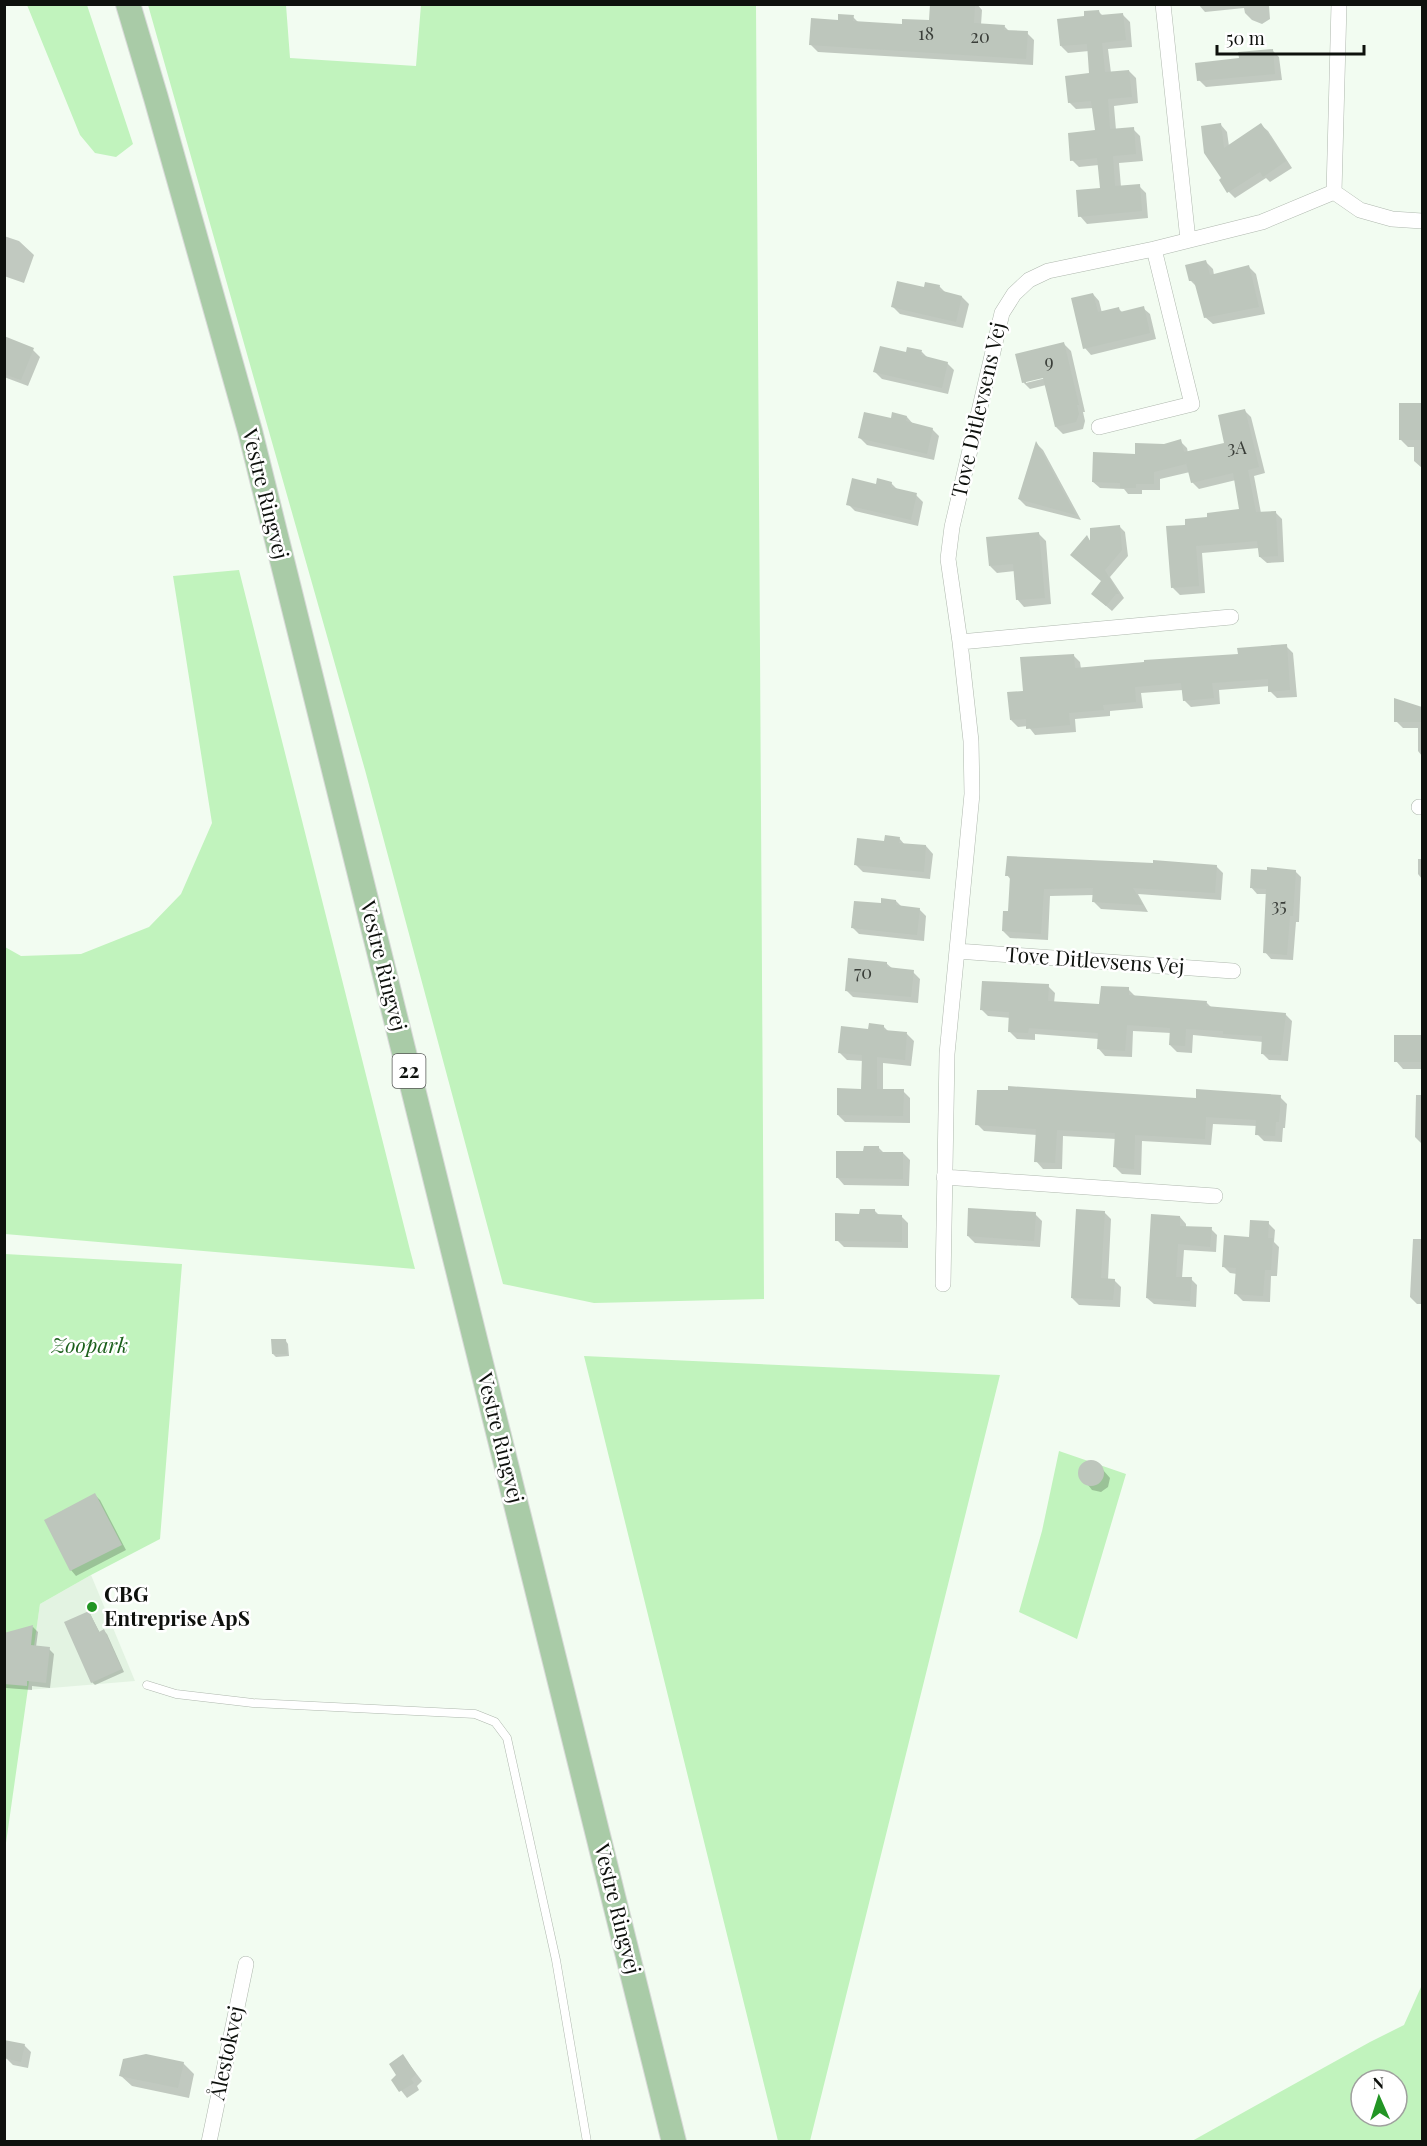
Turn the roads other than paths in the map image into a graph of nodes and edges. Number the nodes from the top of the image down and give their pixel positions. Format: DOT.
graph roads {
  1 [pos="128,4"];
  2 [pos="1163,4"];
  3 [pos="1339,4"];
  4 [pos="1334,192"];
  5 [pos="1422,221"];
  6 [pos="1188,240"];
  7 [pos="1154,249"];
  8 [pos="1099,427"];
  9 [pos="1231,617"];
  10 [pos="960,642"];
  11 [pos="957,951"];
  12 [pos="1233,971"];
  13 [pos="944,1177"];
  14 [pos="1215,1196"];
  15 [pos="943,1284"];
  16 [pos="147,1685"];
  17 [pos="246,1964"];
  18 [pos="209,2142"];
  19 [pos="587,2142"];
  20 [pos="674,2142"];
  1 -- 20 [label="main road, Vestre Ringvej / 22"];
  2 -- 6 [label="street"];
  3 -- 4 [label="street"];
  4 -- 5 [label="street"];
  4 -- 6 [label="street, Tove Ditlevsens Vej"];
  6 -- 7 [label="street, Tove Ditlevsens Vej"];
  7 -- 8 [label="street"];
  7 -- 10 [label="street, Tove Ditlevsens Vej"];
  9 -- 10 [label="street"];
  10 -- 11 [label="street, Tove Ditlevsens Vej"];
  11 -- 12 [label="street, Tove Ditlevsens Vej"];
  11 -- 13 [label="street, Tove Ditlevsens Vej"];
  13 -- 14 [label="street"];
  13 -- 15 [label="street, Tove Ditlevsens Vej"];
  16 -- 19 [label="lane"];
  17 -- 18 [label="street, Ålestokvej"];
}
